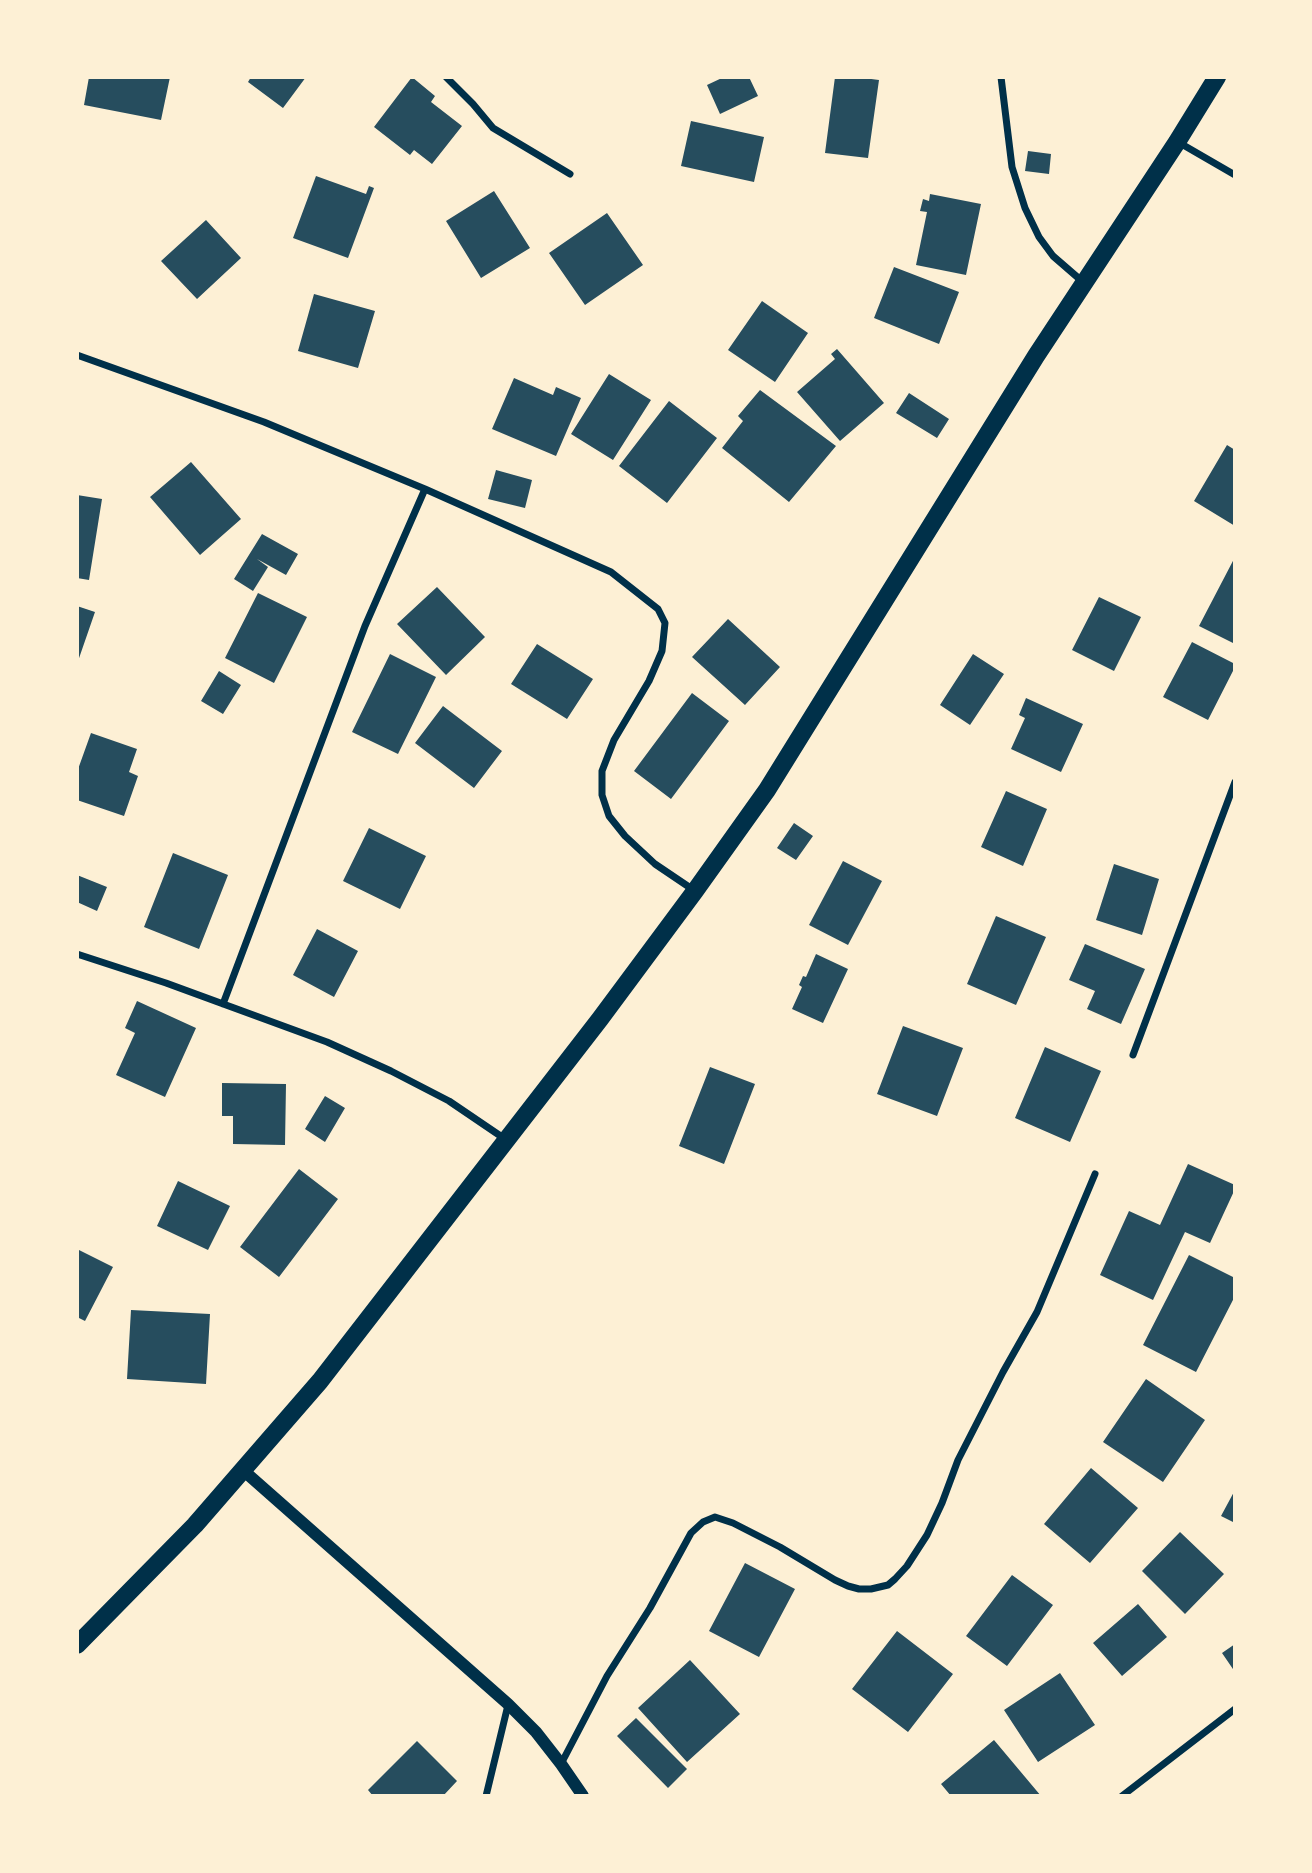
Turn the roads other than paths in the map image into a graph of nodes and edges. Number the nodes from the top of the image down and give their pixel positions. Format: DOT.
graph roads {
  1 [pos="446,77"];
  2 [pos="1001,77"];
  3 [pos="1217,77"];
  4 [pos="1177,142"];
  5 [pos="570,174"];
  6 [pos="1235,175"];
  7 [pos="1084,283"];
  8 [pos="77,355"];
  9 [pos="425,489"];
  10 [pos="1235,782"];
  11 [pos="695,891"];
  12 [pos="77,954"];
  13 [pos="223,1004"];
  14 [pos="1133,1055"];
  15 [pos="506,1139"];
  16 [pos="1095,1174"];
  17 [pos="244,1471"];
  18 [pos="77,1645"];
  19 [pos="508,1704"];
  20 [pos="1235,1709"];
  21 [pos="1223,1718"];
  22 [pos="1235,1719"];
  23 [pos="561,1764"];
  24 [pos="486,1796"];
  25 [pos="583,1796"];
  26 [pos="1122,1796"];
  1 -- 5 [label="street"];
  2 -- 7 [label="street"];
  3 -- 4 [label="main road"];
  4 -- 6 [label="street"];
  4 -- 7 [label="main road"];
  7 -- 11 [label="main road"];
  8 -- 9 [label="street"];
  9 -- 11 [label="street"];
  9 -- 13 [label="street"];
  10 -- 14 [label="street"];
  11 -- 15 [label="main road"];
  12 -- 13 [label="street"];
  13 -- 15 [label="street"];
  15 -- 17 [label="main road"];
  16 -- 23 [label="street"];
  17 -- 18 [label="main road"];
  17 -- 19 [label="street"];
  19 -- 23 [label="street"];
  19 -- 24 [label="street"];
  20 -- 21 [label="street"];
  21 -- 22 [label="street"];
  21 -- 26 [label="street"];
  23 -- 25 [label="street"];
}
